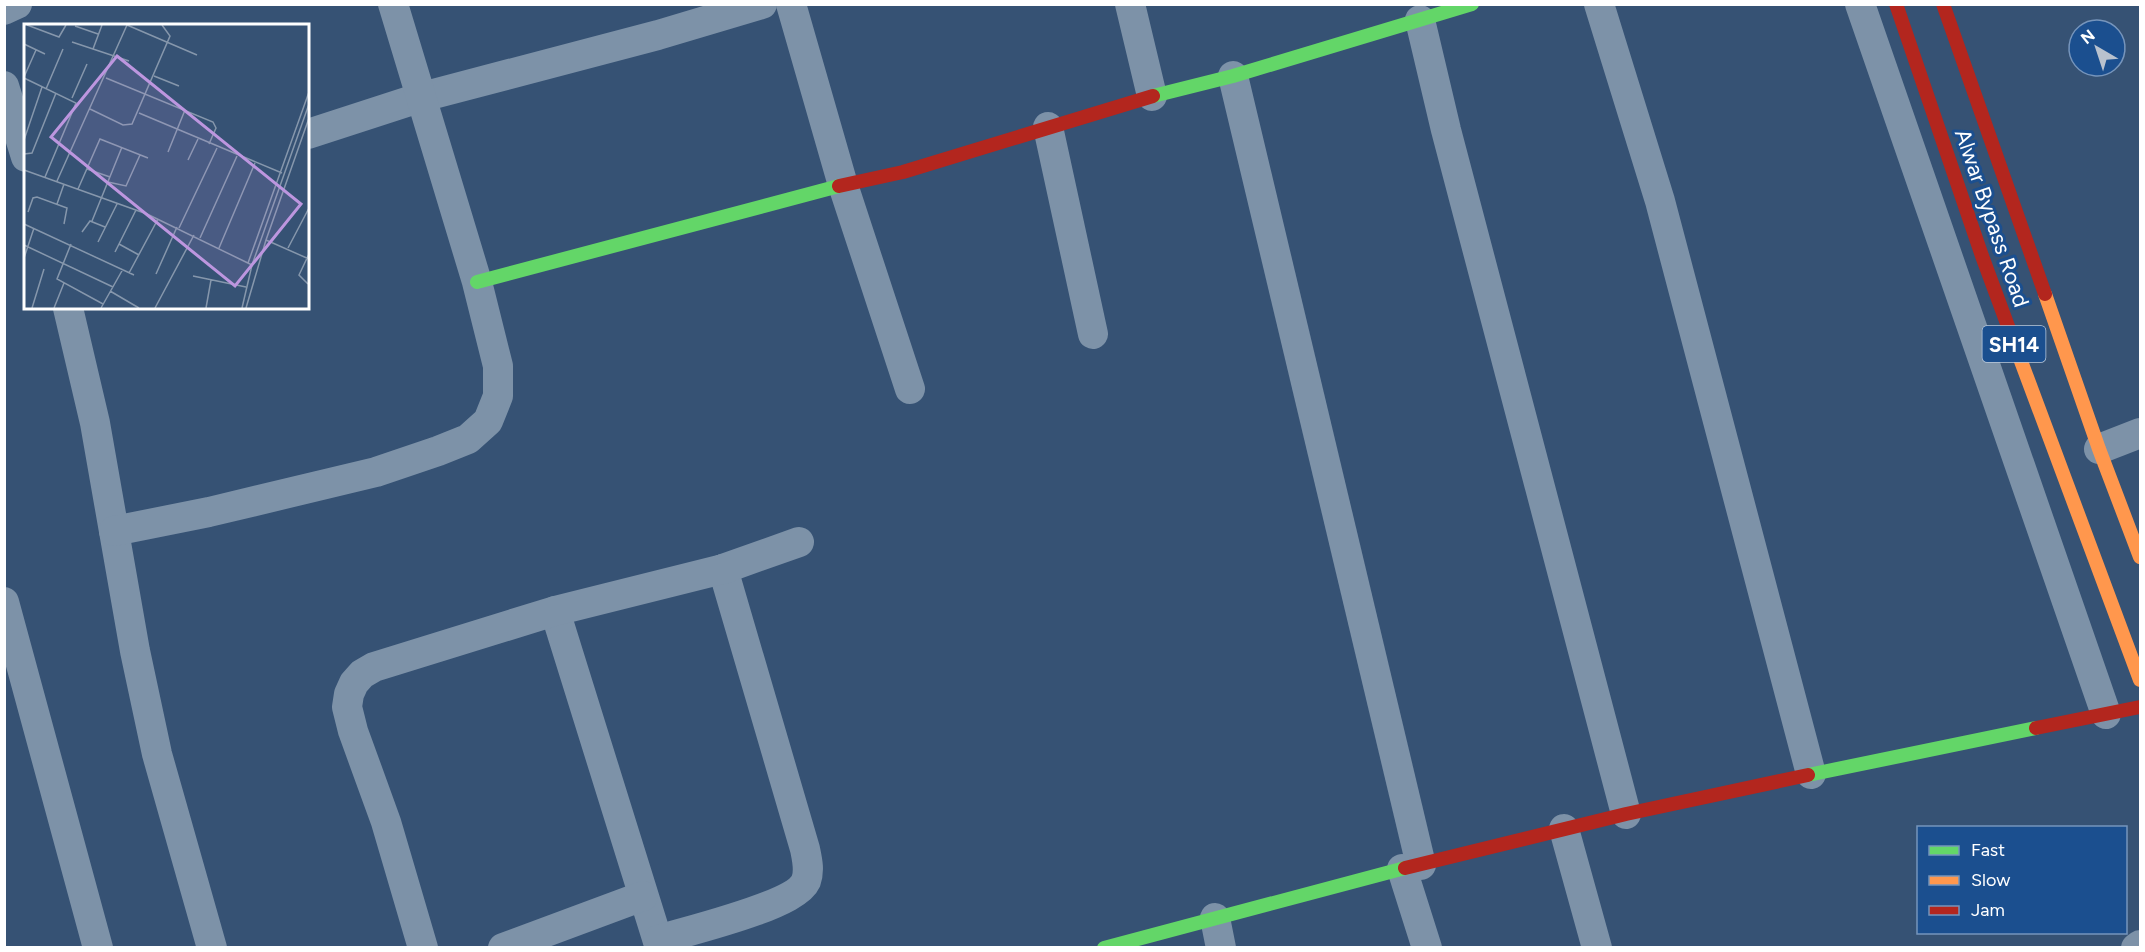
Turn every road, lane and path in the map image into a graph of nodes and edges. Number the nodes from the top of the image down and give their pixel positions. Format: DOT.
graph roads {
  1 [pos="17,4"];
  2 [pos="393,4"];
  3 [pos="762,4"];
  4 [pos="791,4"];
  5 [pos="1130,4"];
  6 [pos="1472,4"];
  7 [pos="1599,4"];
  8 [pos="1860,4"];
  9 [pos="1896,4"];
  10 [pos="1943,4"];
  11 [pos="4,10"];
  12 [pos="1420,20"];
  13 [pos="1233,76"];
  14 [pos="4,86"];
  15 [pos="1152,96"];
  16 [pos="422,97"];
  17 [pos="1048,127"];
  18 [pos="309,134"];
  19 [pos="24,151"];
  20 [pos="843,185"];
  21 [pos="477,282"];
  22 [pos="68,309"];
  23 [pos="1093,334"];
  24 [pos="910,389"];
  25 [pos="2140,433"];
  26 [pos="2099,449"];
  27 [pos="114,531"];
  28 [pos="799,542"];
  29 [pos="2140,557"];
  30 [pos="723,569"];
  31 [pos="4,602"];
  32 [pos="555,611"];
  33 [pos="2140,680"];
  34 [pos="2140,707"];
  35 [pos="2106,714"];
  36 [pos="1811,774"];
  37 [pos="1626,814"];
  38 [pos="1564,830"];
  39 [pos="1412,867"];
  40 [pos="643,896"];
  41 [pos="1215,918"];
  42 [pos="659,944"];
  43 [pos="2140,945"];
  44 [pos="98,948"];
  45 [pos="212,948"];
  46 [pos="423,948"];
  47 [pos="503,948"];
  48 [pos="1104,948"];
  49 [pos="1221,948"];
  50 [pos="1427,948"];
  51 [pos="1597,948"];
  52 [pos="2136,948"];
  1 -- 11 [label="street"];
  2 -- 16 [label="street"];
  3 -- 16 [label="street"];
  4 -- 20 [label="street"];
  5 -- 15 [label="street"];
  6 -- 12 [label="street"];
  7 -- 36 [label="street"];
  8 -- 35 [label="street"];
  9 -- 33 [label="street, Alwar Bypass Road / SH14"];
  10 -- 26 [label="street, Alwar Bypass Road / SH14"];
  12 -- 13 [label="street"];
  12 -- 37 [label="street"];
  13 -- 15 [label="street"];
  13 -- 39 [label="street"];
  14 -- 19 [label="street"];
  15 -- 17 [label="street"];
  16 -- 18 [label="street"];
  16 -- 21 [label="street"];
  17 -- 20 [label="street"];
  17 -- 23 [label="street"];
  20 -- 21 [label="street"];
  20 -- 24 [label="street"];
  21 -- 27 [label="street"];
  22 -- 27 [label="street"];
  25 -- 26 [label="street"];
  26 -- 29 [label="street, Alwar Bypass Road / SH14"];
  27 -- 45 [label="street"];
  28 -- 30 [label="street"];
  30 -- 32 [label="street"];
  30 -- 42 [label="street"];
  31 -- 44 [label="street"];
  32 -- 40 [label="street"];
  32 -- 46 [label="street"];
  34 -- 35 [label="street"];
  35 -- 36 [label="street"];
  36 -- 37 [label="street"];
  37 -- 38 [label="street"];
  38 -- 39 [label="street"];
  38 -- 51 [label="street"];
  39 -- 41 [label="street"];
  39 -- 50 [label="street"];
  40 -- 42 [label="street"];
  40 -- 47 [label="street"];
  41 -- 48 [label="street"];
  41 -- 49 [label="street"];
  43 -- 52 [label="street"];
}
